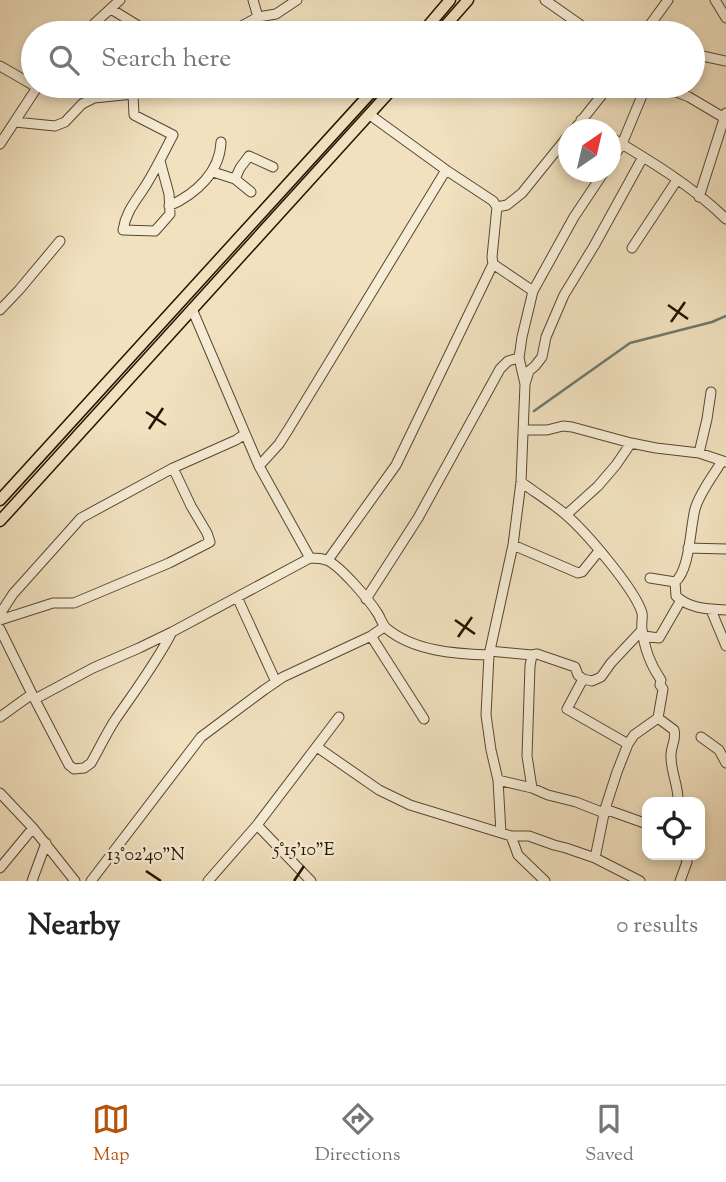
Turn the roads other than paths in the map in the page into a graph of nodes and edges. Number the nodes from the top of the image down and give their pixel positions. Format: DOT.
graph roads {
  1 [pos="120,0"];
  2 [pos="253,0"];
  3 [pos="297,0"];
  4 [pos="450,0"];
  5 [pos="468,0"];
  6 [pos="545,0"];
  7 [pos="668,0"];
  8 [pos="715,0"];
  9 [pos="111,9"];
  10 [pos="258,17"];
  11 [pos="726,18"];
  12 [pos="97,21"];
  13 [pos="130,21"];
  14 [pos="251,21"];
  15 [pos="432,21"];
  16 [pos="450,21"];
  17 [pos="575,21"];
  18 [pos="653,21"];
  19 [pos="705,57"];
  20 [pos="726,61"];
  21 [pos="0,66"];
  22 [pos="21,78"];
  23 [pos="29,98"];
  24 [pos="94,98"];
  25 [pos="133,98"];
  26 [pos="366,98"];
  27 [pos="385,98"];
  28 [pos="599,98"];
  29 [pos="641,98"];
  30 [pos="691,98"];
  31 [pos="370,115"];
  32 [pos="726,117"];
  33 [pos="583,119"];
  34 [pos="15,122"];
  35 [pos="221,142"];
  36 [pos="0,144"];
  37 [pos="622,144"];
  38 [pos="558,149"];
  39 [pos="643,157"];
  40 [pos="160,161"];
  41 [pos="273,167"];
  42 [pos="446,170"];
  43 [pos="213,172"];
  44 [pos="235,179"];
  45 [pos="677,180"];
  46 [pos="597,182"];
  47 [pos="251,192"];
  48 [pos="699,197"];
  49 [pos="169,206"];
  50 [pos="497,207"];
  51 [pos="726,219"];
  52 [pos="60,241"];
  53 [pos="632,248"];
  54 [pos="493,264"];
  55 [pos="533,291"];
  56 [pos="192,309"];
  57 [pos="0,310"];
  58 [pos="519,358"];
  59 [pos="525,384"];
  60 [pos="711,392"];
  61 [pos="524,430"];
  62 [pos="245,434"];
  63 [pos="631,443"];
  64 [pos="699,453"];
  65 [pos="724,461"];
  66 [pos="259,466"];
  67 [pos="173,468"];
  68 [pos="521,482"];
  69 [pos="0,500"];
  70 [pos="566,515"];
  71 [pos="0,521"];
  72 [pos="513,545"];
  73 [pos="688,548"];
  74 [pos="726,549"];
  75 [pos="599,551"];
  76 [pos="310,558"];
  77 [pos="328,560"];
  78 [pos="650,578"];
  79 [pos="675,582"];
  80 [pos="237,597"];
  81 [pos="366,599"];
  82 [pos="681,600"];
  83 [pos="712,610"];
  84 [pos="726,610"];
  85 [pos="0,614"];
  86 [pos="0,620"];
  87 [pos="384,627"];
  88 [pos="0,629"];
  89 [pos="172,632"];
  90 [pos="643,633"];
  91 [pos="371,636"];
  92 [pos="726,646"];
  93 [pos="490,653"];
  94 [pos="533,655"];
  95 [pos="583,679"];
  96 [pos="276,682"];
  97 [pos="33,697"];
  98 [pos="0,716"];
  99 [pos="339,717"];
  100 [pos="657,718"];
  101 [pos="424,719"];
  102 [pos="701,737"];
  103 [pos="628,744"];
  104 [pos="317,747"];
  105 [pos="726,763"];
  106 [pos="498,780"];
  107 [pos="532,788"];
  108 [pos="0,793"];
  109 [pos="679,797"];
  110 [pos="605,811"];
  111 [pos="642,822"];
  112 [pos="257,825"];
  113 [pos="33,828"];
  114 [pos="501,833"];
  115 [pos="511,836"];
  116 [pos="46,843"];
  117 [pos="595,858"];
  118 [pos="686,860"];
  119 [pos="0,868"];
  120 [pos="32,881"];
  121 [pos="75,881"];
  122 [pos="91,881"];
  123 [pos="208,881"];
  124 [pos="311,881"];
  125 [pos="545,881"];
  126 [pos="640,881"];
  127 [pos="680,881"];
  1 -- 9 [label="street"];
  2 -- 10 [label="street"];
  3 -- 10 [label="street"];
  4 -- 15 [label="main road"];
  5 -- 16 [label="main road"];
  6 -- 17 [label="street"];
  7 -- 18 [label="street"];
  8 -- 11 [label="street"];
  9 -- 12 [label="street"];
  9 -- 13 [label="street"];
  10 -- 14 [label="street"];
  19 -- 20 [label="street"];
  21 -- 22 [label="street"];
  23 -- 34 [label="street"];
  24 -- 34 [label="street"];
  25 -- 40 [label="street"];
  26 -- 69 [label="main road"];
  27 -- 31 [label="main road"];
  28 -- 33 [label="street"];
  29 -- 37 [label="street"];
  30 -- 32 [label="street"];
  31 -- 42 [label="street"];
  31 -- 56 [label="main road"];
  32 -- 48 [label="street"];
  34 -- 36 [label="street"];
  35 -- 43 [label="street"];
  37 -- 39 [label="street"];
  38 -- 50 [label="street"];
  39 -- 45 [label="street"];
  39 -- 59 [label="street"];
  40 -- 49 [label="street"];
  40 -- 49 [label="street"];
  41 -- 44 [label="street"];
  42 -- 50 [label="street"];
  42 -- 66 [label="street"];
  43 -- 44 [label="street"];
  43 -- 49 [label="street"];
  44 -- 47 [label="street"];
  45 -- 48 [label="street"];
  45 -- 53 [label="street"];
  46 -- 55 [label="street"];
  48 -- 51 [label="street"];
  50 -- 54 [label="street"];
  52 -- 57 [label="street"];
  54 -- 55 [label="street"];
  54 -- 77 [label="street"];
  55 -- 58 [label="street"];
  56 -- 62 [label="street"];
  56 -- 71 [label="main road"];
  58 -- 59 [label="street"];
  58 -- 81 [label="street"];
  59 -- 61 [label="street"];
  60 -- 64 [label="street"];
  61 -- 63 [label="street"];
  61 -- 68 [label="street"];
  62 -- 66 [label="street"];
  62 -- 67 [label="street"];
  63 -- 64 [label="street"];
  63 -- 70 [label="street"];
  64 -- 65 [label="street"];
  65 -- 73 [label="street"];
  66 -- 76 [label="street"];
  67 -- 85 [label="street"];
  67 -- 86 [label="street"];
  68 -- 70 [label="street"];
  68 -- 72 [label="street"];
  70 -- 75 [label="street"];
  72 -- 75 [label="street"];
  72 -- 93 [label="street"];
  73 -- 74 [label="street"];
  73 -- 79 [label="street"];
  75 -- 90 [label="street"];
  76 -- 77 [label="street"];
  76 -- 80 [label="street"];
  77 -- 81 [label="street"];
  78 -- 79 [label="street"];
  79 -- 82 [label="street"];
  80 -- 89 [label="street"];
  80 -- 96 [label="street"];
  81 -- 87 [label="street"];
  82 -- 83 [label="street"];
  82 -- 90 [label="street"];
  83 -- 84 [label="street"];
  83 -- 92 [label="street"];
  87 -- 91 [label="street"];
  87 -- 93 [label="street"];
  88 -- 97 [label="street"];
  89 -- 97 [label="street"];
  89 -- 97 [label="street"];
  90 -- 95 [label="street"];
  90 -- 100 [label="street"];
  91 -- 96 [label="street"];
  91 -- 101 [label="street"];
  93 -- 94 [label="street"];
  93 -- 106 [label="street"];
  94 -- 95 [label="street"];
  94 -- 107 [label="street"];
  95 -- 103 [label="street"];
  96 -- 122 [label="street"];
  97 -- 98 [label="street"];
  99 -- 104 [label="street"];
  100 -- 103 [label="street"];
  100 -- 109 [label="street"];
  102 -- 105 [label="street"];
  103 -- 110 [label="street"];
  104 -- 112 [label="street"];
  104 -- 114 [label="street"];
  106 -- 107 [label="street"];
  106 -- 114 [label="street"];
  107 -- 110 [label="street"];
  108 -- 113 [label="street"];
  110 -- 111 [label="street"];
  110 -- 117 [label="street"];
  112 -- 123 [label="street"];
  112 -- 124 [label="street"];
  113 -- 116 [label="street"];
  113 -- 119 [label="street"];
  114 -- 115 [label="street"];
  115 -- 117 [label="street"];
  115 -- 125 [label="street"];
  116 -- 120 [label="street"];
  116 -- 121 [label="street"];
  117 -- 126 [label="street"];
  118 -- 127 [label="street"];
}
